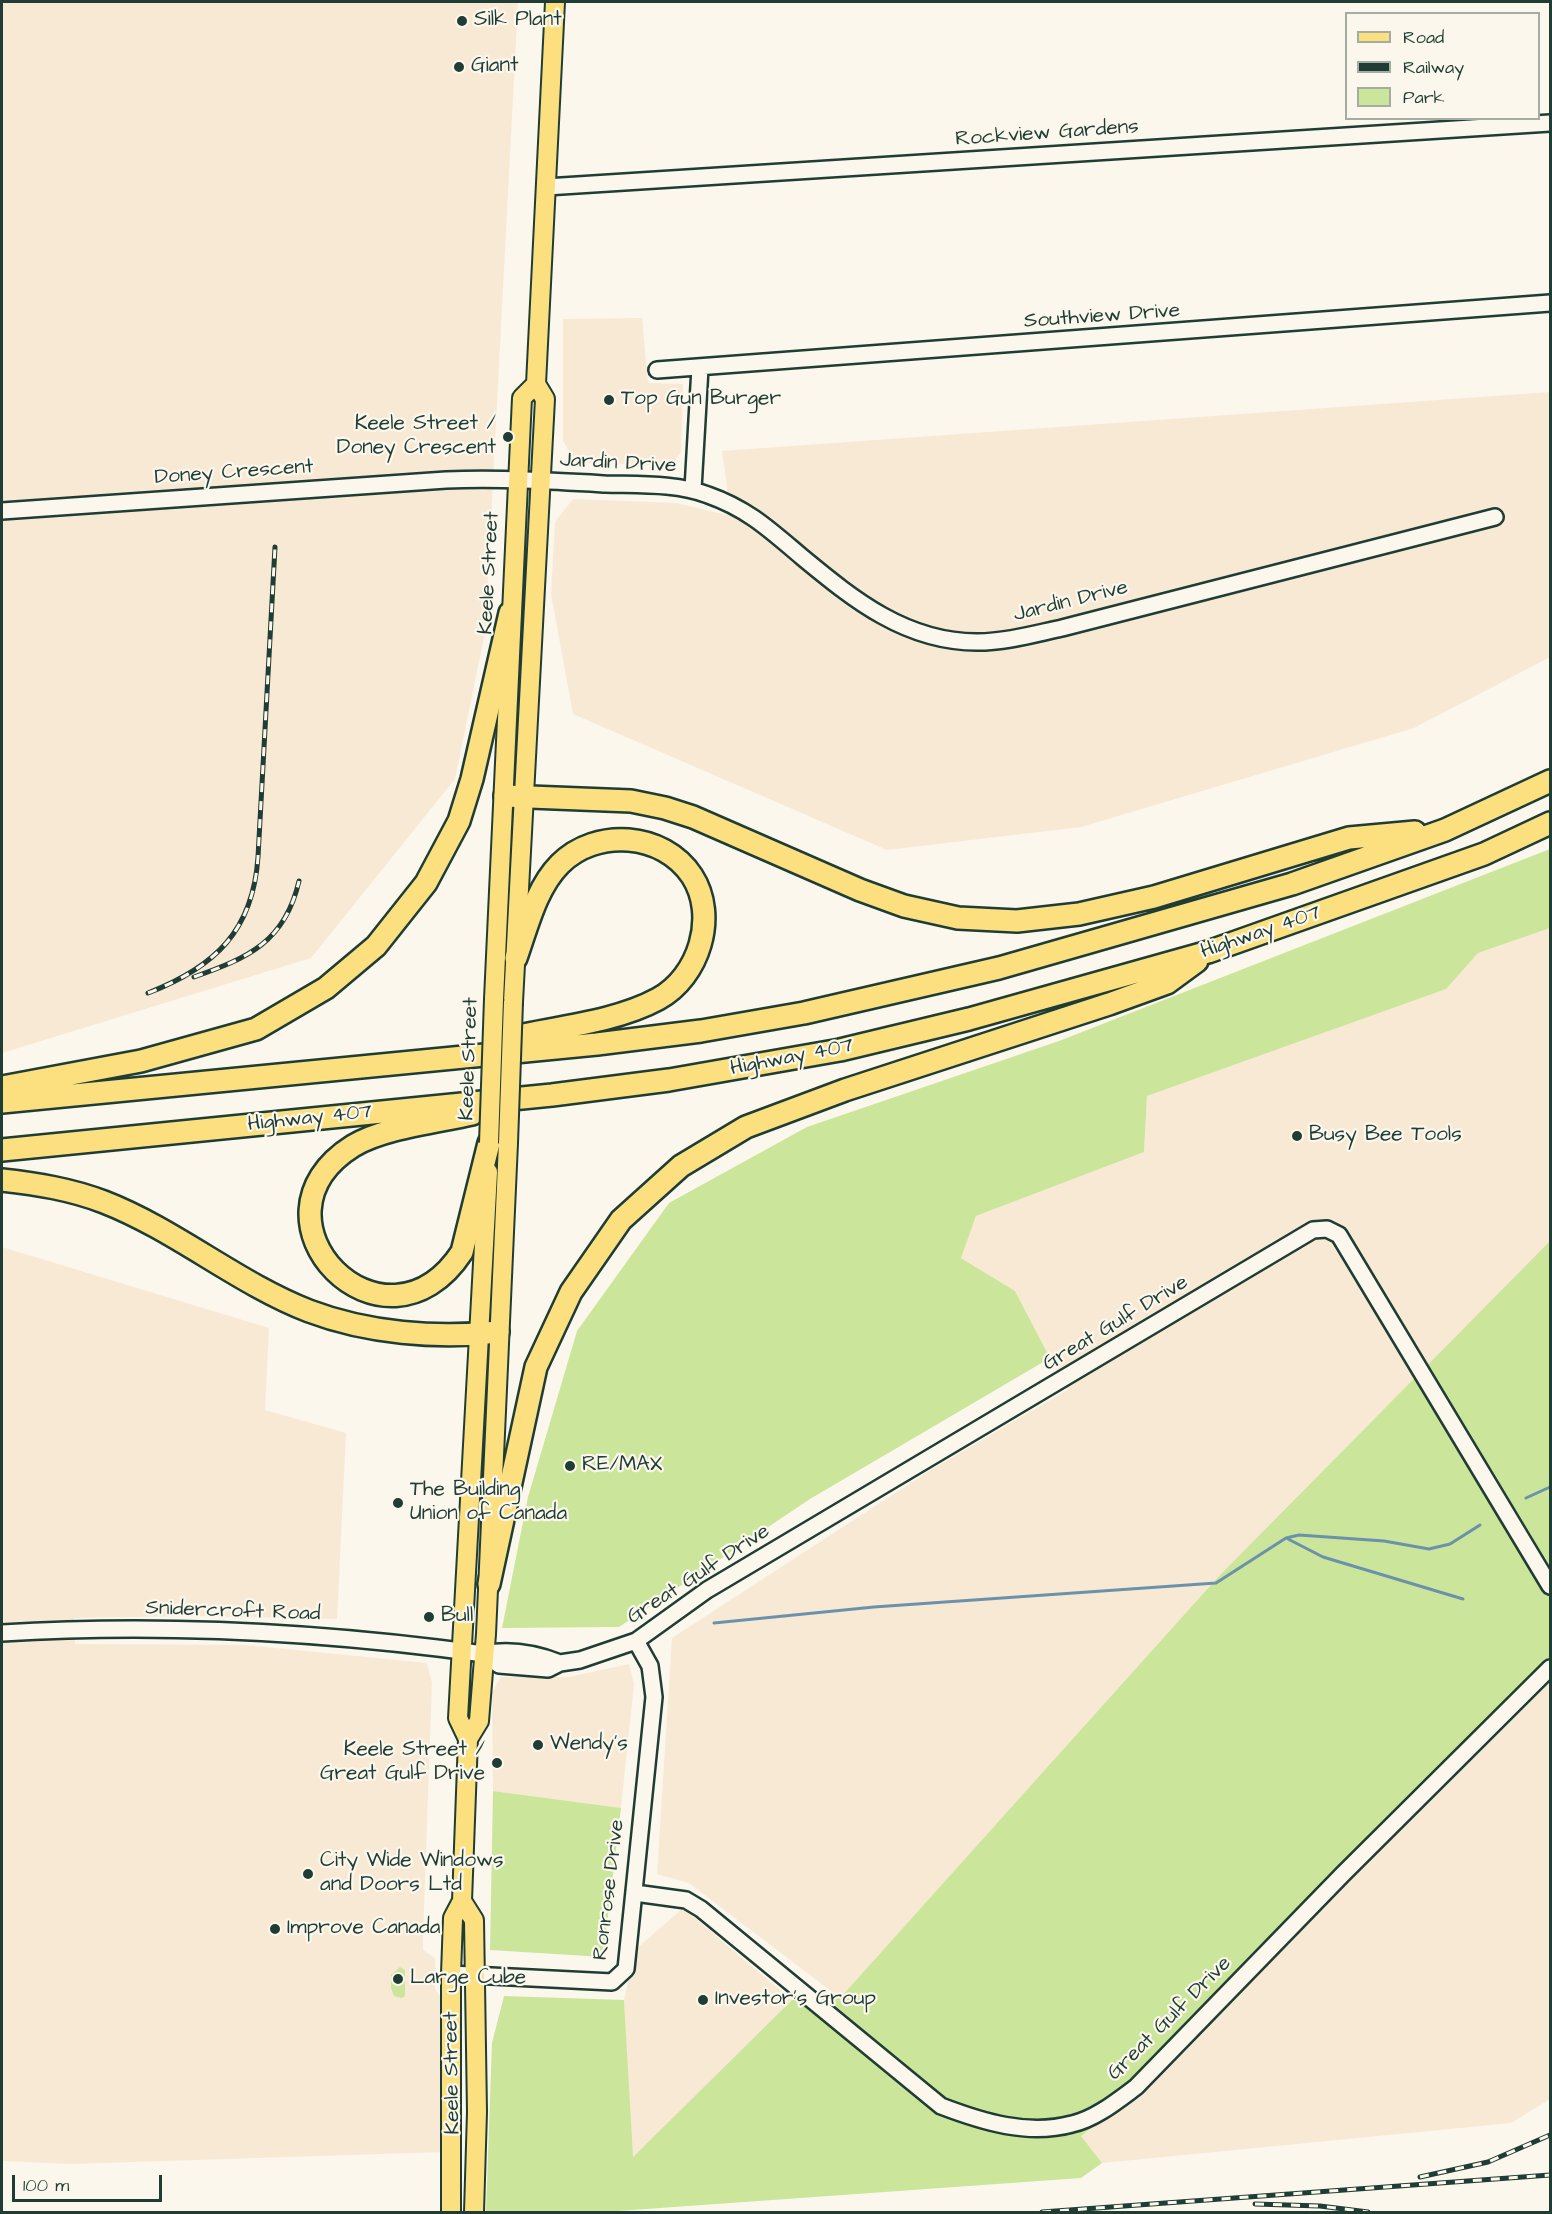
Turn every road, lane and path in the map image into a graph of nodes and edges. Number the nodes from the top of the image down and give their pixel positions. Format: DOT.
graph roads {
  1 [pos="555,2"];
  2 [pos="1551,123"];
  3 [pos="546,187"];
  4 [pos="1551,303"];
  5 [pos="700,368"];
  6 [pos="657,370"];
  7 [pos="536,384"];
  8 [pos="518,479"];
  9 [pos="541,481"];
  10 [pos="693,489"];
  11 [pos="2,511"];
  12 [pos="1495,517"];
  13 [pos="510,613"];
  14 [pos="1551,782"];
  15 [pos="515,796"];
  16 [pos="1551,823"];
  17 [pos="1445,830"];
  18 [pos="1208,952"];
  19 [pos="516,958"];
  20 [pos="409,1063"];
  21 [pos="2,1087"];
  22 [pos="552,1095"];
  23 [pos="2,1102"];
  24 [pos="499,1143"];
  25 [pos="2,1150"];
  26 [pos="2,1180"];
  27 [pos="489,1333"];
  28 [pos="489,1584"];
  29 [pos="1551,1586"];
  30 [pos="2,1633"];
  31 [pos="636,1641"];
  32 [pos="462,1651"];
  33 [pos="484,1654"];
  34 [pos="1551,1668"];
  35 [pos="468,1739"];
  36 [pos="635,1893"];
  37 [pos="462,1900"];
  38 [pos="451,1974"];
  39 [pos="474,1976"];
  40 [pos="451,2212"];
  41 [pos="474,2212"];
  1 -- 3 [label="main road, Keele Street"];
  2 -- 3 [label="street, Rockview Gardens"];
  3 -- 7 [label="main road, Keele Street"];
  4 -- 5 [label="street, Southview Drive"];
  5 -- 6 [label="street, Southview Drive"];
  5 -- 10 [label="street, Jardin Drive"];
  7 -- 8 [label="main road, Keele Street"];
  7 -- 9 [label="main road, Keele Street"];
  8 -- 9 [label="street, Doney Crescent"];
  8 -- 11 [label="street, Doney Crescent"];
  8 -- 13 [label="main road, Keele Street"];
  9 -- 10 [label="street, Jardin Drive"];
  9 -- 15 [label="main road, Keele Street"];
  10 -- 12 [label="street, Jardin Drive"];
  13 -- 15 [label="main road, Keele Street"];
  13 -- 21 [label="highway"];
  14 -- 17 [label="highway, Highway 407"];
  15 -- 17 [label="highway"];
  15 -- 19 [label="main road, Keele Street"];
  15 -- 24 [label="main road, Keele Street, bridge"];
  16 -- 18 [label="highway, Highway 407"];
  17 -- 20 [label="highway, Highway 407"];
  18 -- 22 [label="highway, Highway 407"];
  18 -- 28 [label="highway"];
  19 -- 20 [label="highway"];
  19 -- 24 [label="main road, Keele Street, bridge"];
  20 -- 23 [label="highway, Highway 407"];
  22 -- 24 [label="highway"];
  22 -- 25 [label="highway, Highway 407"];
  24 -- 27 [label="main road, Keele Street"];
  26 -- 27 [label="highway"];
  27 -- 28 [label="main road, Keele Street"];
  27 -- 32 [label="main road, Keele Street"];
  28 -- 33 [label="main road, Keele Street"];
  29 -- 31 [label="street, Great Gulf Drive"];
  30 -- 32 [label="street, Snidercroft Road"];
  31 -- 33 [label="street, Great Gulf Drive"];
  31 -- 36 [label="street, Ronrose Drive"];
  32 -- 33 [label="street, Snidercroft Road"];
  32 -- 35 [label="main road, Keele Street"];
  33 -- 35 [label="main road, Keele Street"];
  34 -- 36 [label="street, Great Gulf Drive"];
  35 -- 37 [label="main road, Keele Street"];
  36 -- 39 [label="street, Ronrose Drive"];
  37 -- 38 [label="main road, Keele Street"];
  37 -- 39 [label="main road, Keele Street"];
  38 -- 39 [label="street, Ronrose Drive"];
  38 -- 40 [label="main road, Keele Street"];
  39 -- 41 [label="main road, Keele Street"];
}
